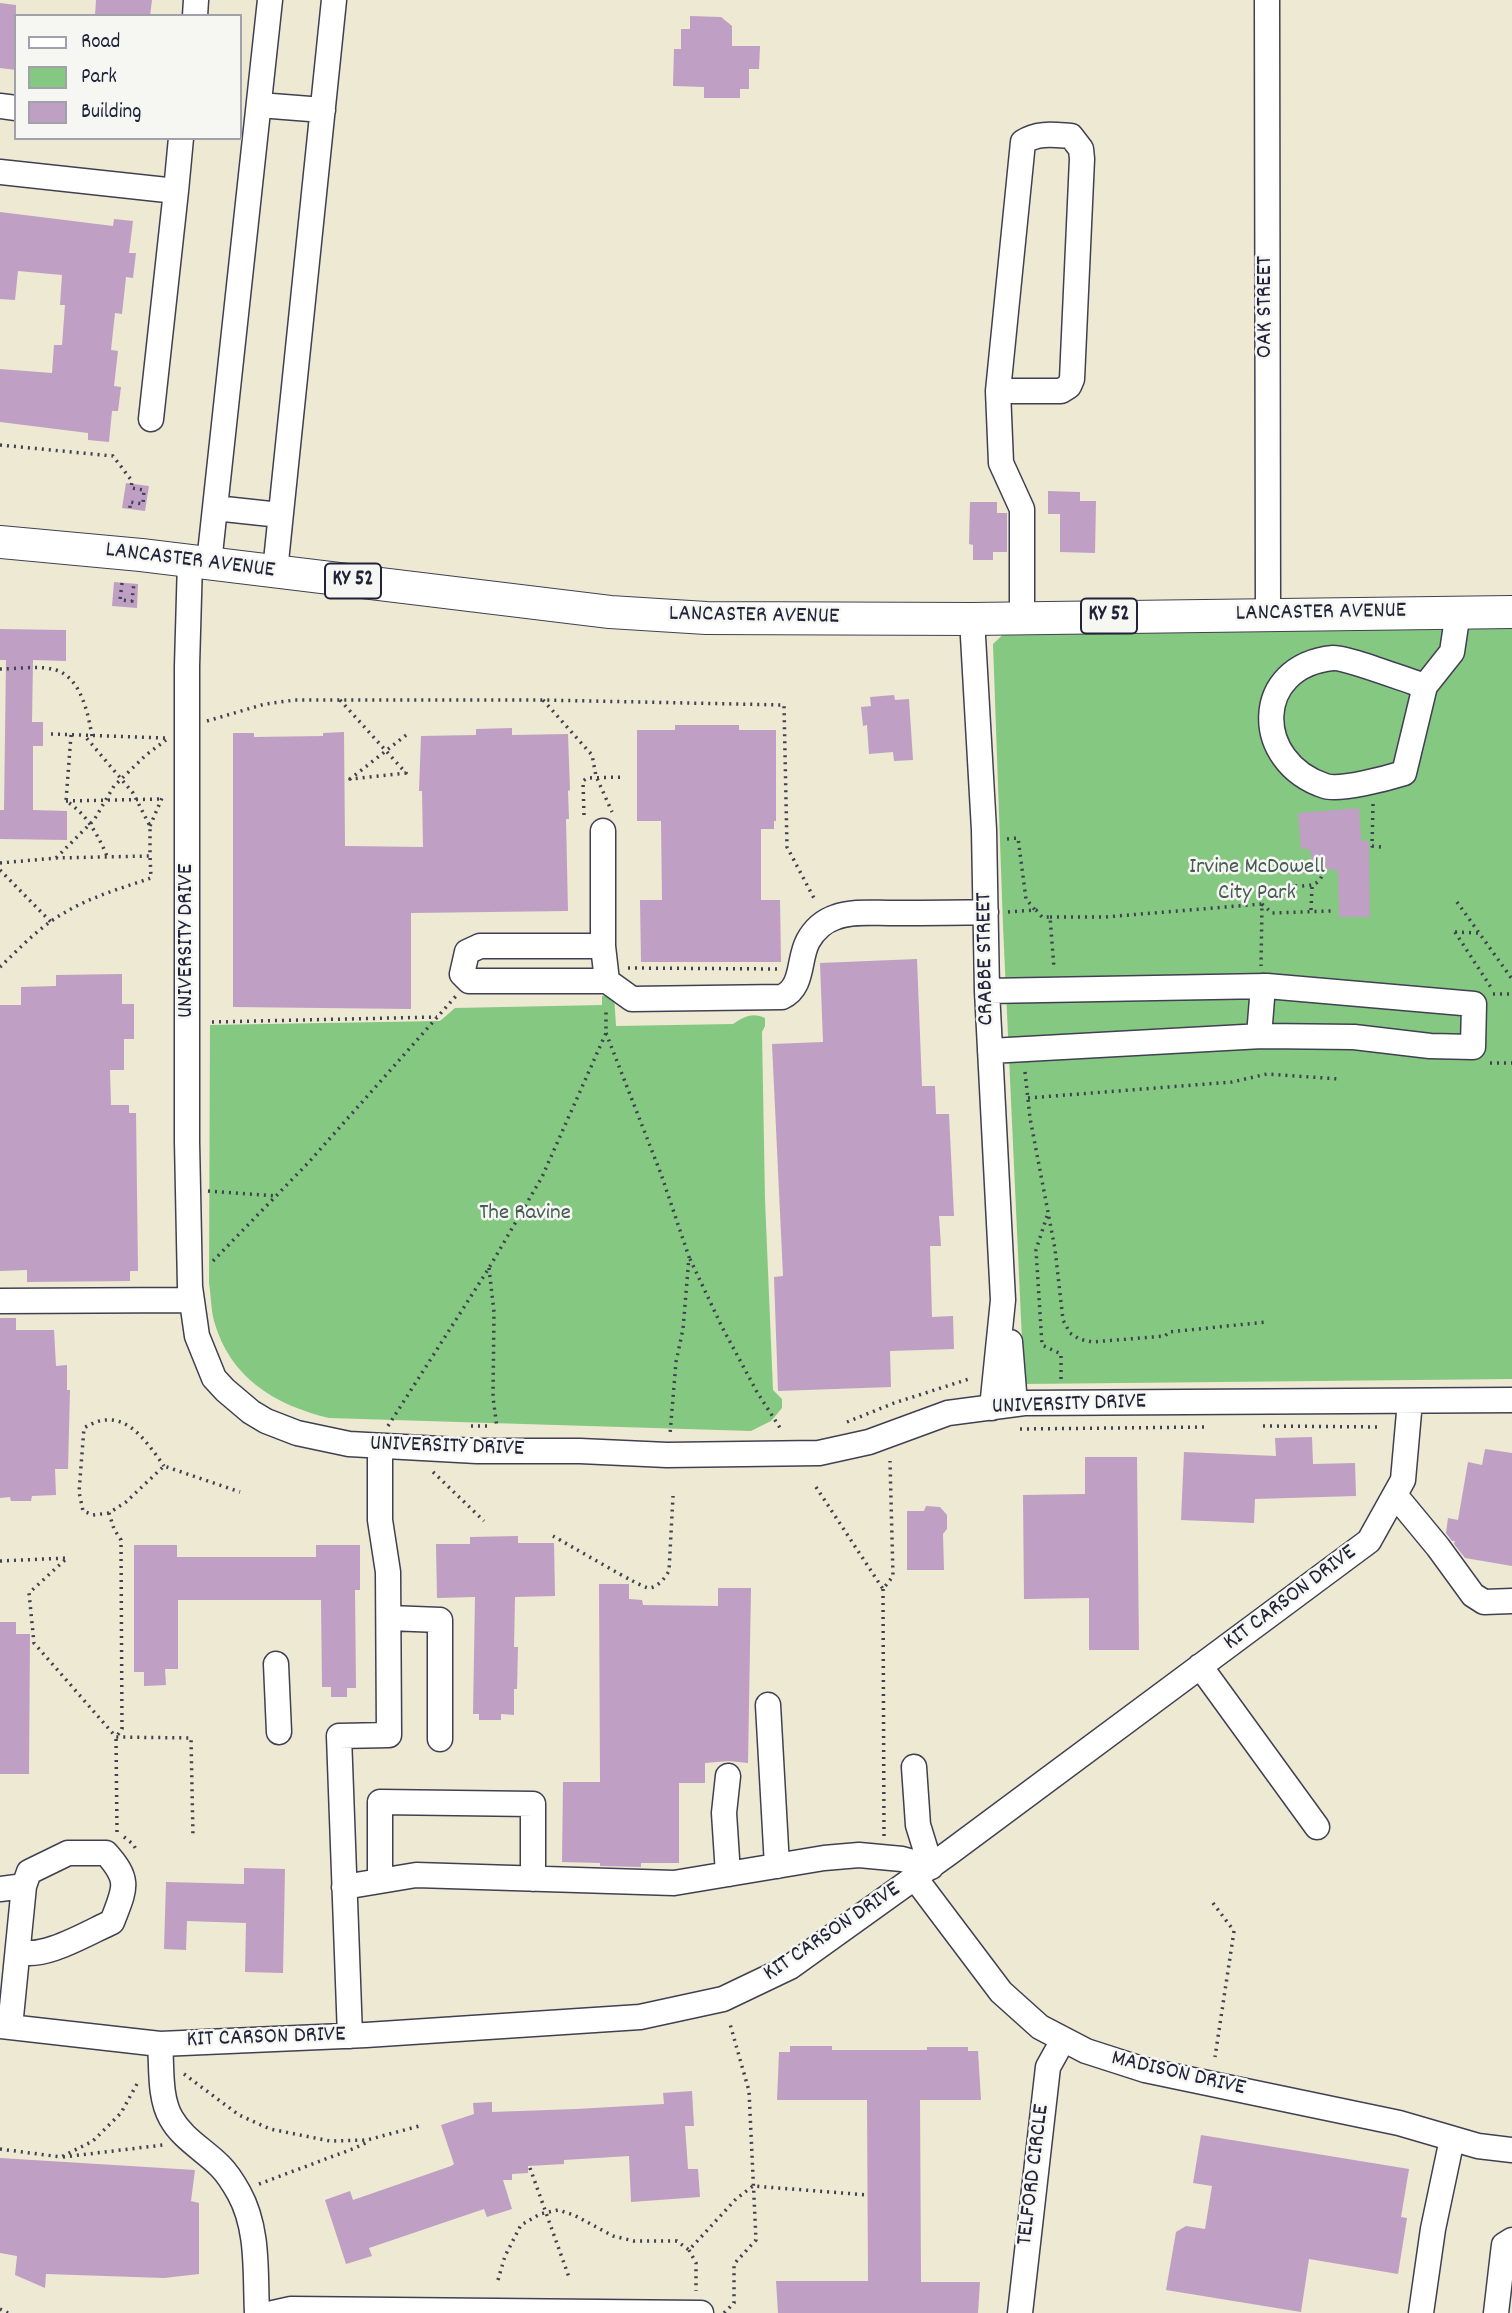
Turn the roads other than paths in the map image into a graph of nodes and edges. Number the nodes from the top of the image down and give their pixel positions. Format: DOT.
graph roads {
  1 [pos="270,0"];
  2 [pos="334,0"];
  3 [pos="1267,0"];
  4 [pos="259,105"];
  5 [pos="323,110"];
  6 [pos="181,140"];
  7 [pos="0,172"];
  8 [pos="176,191"];
  9 [pos="998,391"];
  10 [pos="151,419"];
  11 [pos="215,508"];
  12 [pos="281,516"];
  13 [pos="0,542"];
  14 [pos="200,562"];
  15 [pos="275,571"];
  16 [pos="1458,612"];
  17 [pos="1512,612"];
  18 [pos="1268,614"];
  19 [pos="1022,618"];
  20 [pos="972,619"];
  21 [pos="1425,687"];
  22 [pos="601,822"];
  23 [pos="997,912"];
  24 [pos="603,946"];
  25 [pos="613,975"];
  26 [pos="1262,980"];
  27 [pos="987,991"];
  28 [pos="1259,1036"];
  29 [pos="990,1051"];
  30 [pos="191,1300"];
  31 [pos="0,1301"];
  32 [pos="1512,1400"];
  33 [pos="1410,1401"];
  34 [pos="1004,1406"];
  35 [pos="380,1435"];
  36 [pos="1395,1495"];
  37 [pos="1512,1601"];
  38 [pos="390,1618"];
  39 [pos="276,1664"];
  40 [pos="1200,1666"];
  41 [pos="768,1705"];
  42 [pos="279,1732"];
  43 [pos="440,1739"];
  44 [pos="914,1768"];
  45 [pos="728,1776"];
  46 [pos="1317,1827"];
  47 [pos="777,1866"];
  48 [pos="923,1872"];
  49 [pos="728,1874"];
  50 [pos="533,1879"];
  51 [pos="380,1881"];
  52 [pos="344,1887"];
  53 [pos="12,1888"];
  54 [pos="11,1958"];
  55 [pos="5,2027"];
  56 [pos="350,2036"];
  57 [pos="1063,2040"];
  58 [pos="160,2044"];
  59 [pos="1452,2139"];
  60 [pos="1512,2150"];
  61 [pos="1512,2239"];
  62 [pos="697,2312"];
  63 [pos="257,2313"];
  64 [pos="273,2313"];
  65 [pos="1020,2313"];
  66 [pos="1421,2313"];
  67 [pos="1496,2313"];
  1 -- 4 [label="street, UNIVERSITY DRIVE"];
  2 -- 5 [label="street"];
  3 -- 18 [label="street, OAK STREET"];
  4 -- 5 [label="street"];
  4 -- 11 [label="street, UNIVERSITY DRIVE"];
  5 -- 12 [label="street"];
  6 -- 8 [label="street"];
  7 -- 8 [label="street"];
  8 -- 10 [label="street"];
  9 -- 9 [label="street"];
  9 -- 19 [label="street"];
  11 -- 12 [label="street"];
  11 -- 14 [label="street, UNIVERSITY DRIVE"];
  12 -- 15 [label="street"];
  13 -- 14 [label="main road, LANCASTER AVENUE / KY 52"];
  14 -- 15 [label="main road, LANCASTER AVENUE / KY 52"];
  14 -- 30 [label="street, UNIVERSITY DRIVE"];
  15 -- 20 [label="main road, LANCASTER AVENUE / KY 52"];
  16 -- 17 [label="main road, LANCASTER AVENUE / KY 52"];
  16 -- 18 [label="main road, LANCASTER AVENUE / KY 52"];
  16 -- 21 [label="street"];
  18 -- 19 [label="main road, LANCASTER AVENUE / KY 52"];
  19 -- 20 [label="main road, LANCASTER AVENUE / KY 52"];
  20 -- 23 [label="street, CRABBE STREET"];
  21 -- 21 [label="street"];
  22 -- 24 [label="street"];
  23 -- 25 [label="street"];
  23 -- 27 [label="street, CRABBE STREET"];
  24 -- 25 [label="street"];
  24 -- 25 [label="street"];
  26 -- 27 [label="street"];
  26 -- 28 [label="street"];
  26 -- 28 [label="street"];
  27 -- 29 [label="street, CRABBE STREET"];
  28 -- 29 [label="street"];
  29 -- 34 [label="street, CRABBE STREET"];
  30 -- 31 [label="street"];
  30 -- 35 [label="street, UNIVERSITY DRIVE"];
  32 -- 33 [label="street, UNIVERSITY DRIVE"];
  33 -- 34 [label="street, UNIVERSITY DRIVE"];
  33 -- 36 [label="street, KIT CARSON DRIVE"];
  34 -- 35 [label="street, UNIVERSITY DRIVE"];
  35 -- 38 [label="street"];
  36 -- 37 [label="street"];
  36 -- 40 [label="street, KIT CARSON DRIVE"];
  38 -- 43 [label="street"];
  38 -- 52 [label="street"];
  39 -- 42 [label="street"];
  40 -- 46 [label="street"];
  40 -- 48 [label="street, KIT CARSON DRIVE"];
  41 -- 47 [label="street"];
  44 -- 48 [label="street, MADISON DRIVE"];
  45 -- 49 [label="street"];
  47 -- 48 [label="street"];
  47 -- 49 [label="street"];
  48 -- 56 [label="street, KIT CARSON DRIVE"];
  48 -- 57 [label="street, MADISON DRIVE"];
  49 -- 50 [label="street"];
  50 -- 51 [label="street"];
  50 -- 51 [label="street"];
  51 -- 52 [label="street"];
  52 -- 56 [label="street"];
  53 -- 54 [label="street"];
  53 -- 54 [label="street"];
  54 -- 55 [label="street"];
  55 -- 58 [label="street, KIT CARSON DRIVE"];
  56 -- 58 [label="street, KIT CARSON DRIVE"];
  57 -- 59 [label="street, MADISON DRIVE"];
  57 -- 65 [label="street, TELFORD CIRCLE"];
  58 -- 63 [label="street"];
  59 -- 60 [label="street, MADISON DRIVE"];
  59 -- 66 [label="street"];
  61 -- 67 [label="street"];
  62 -- 64 [label="street"];
}
